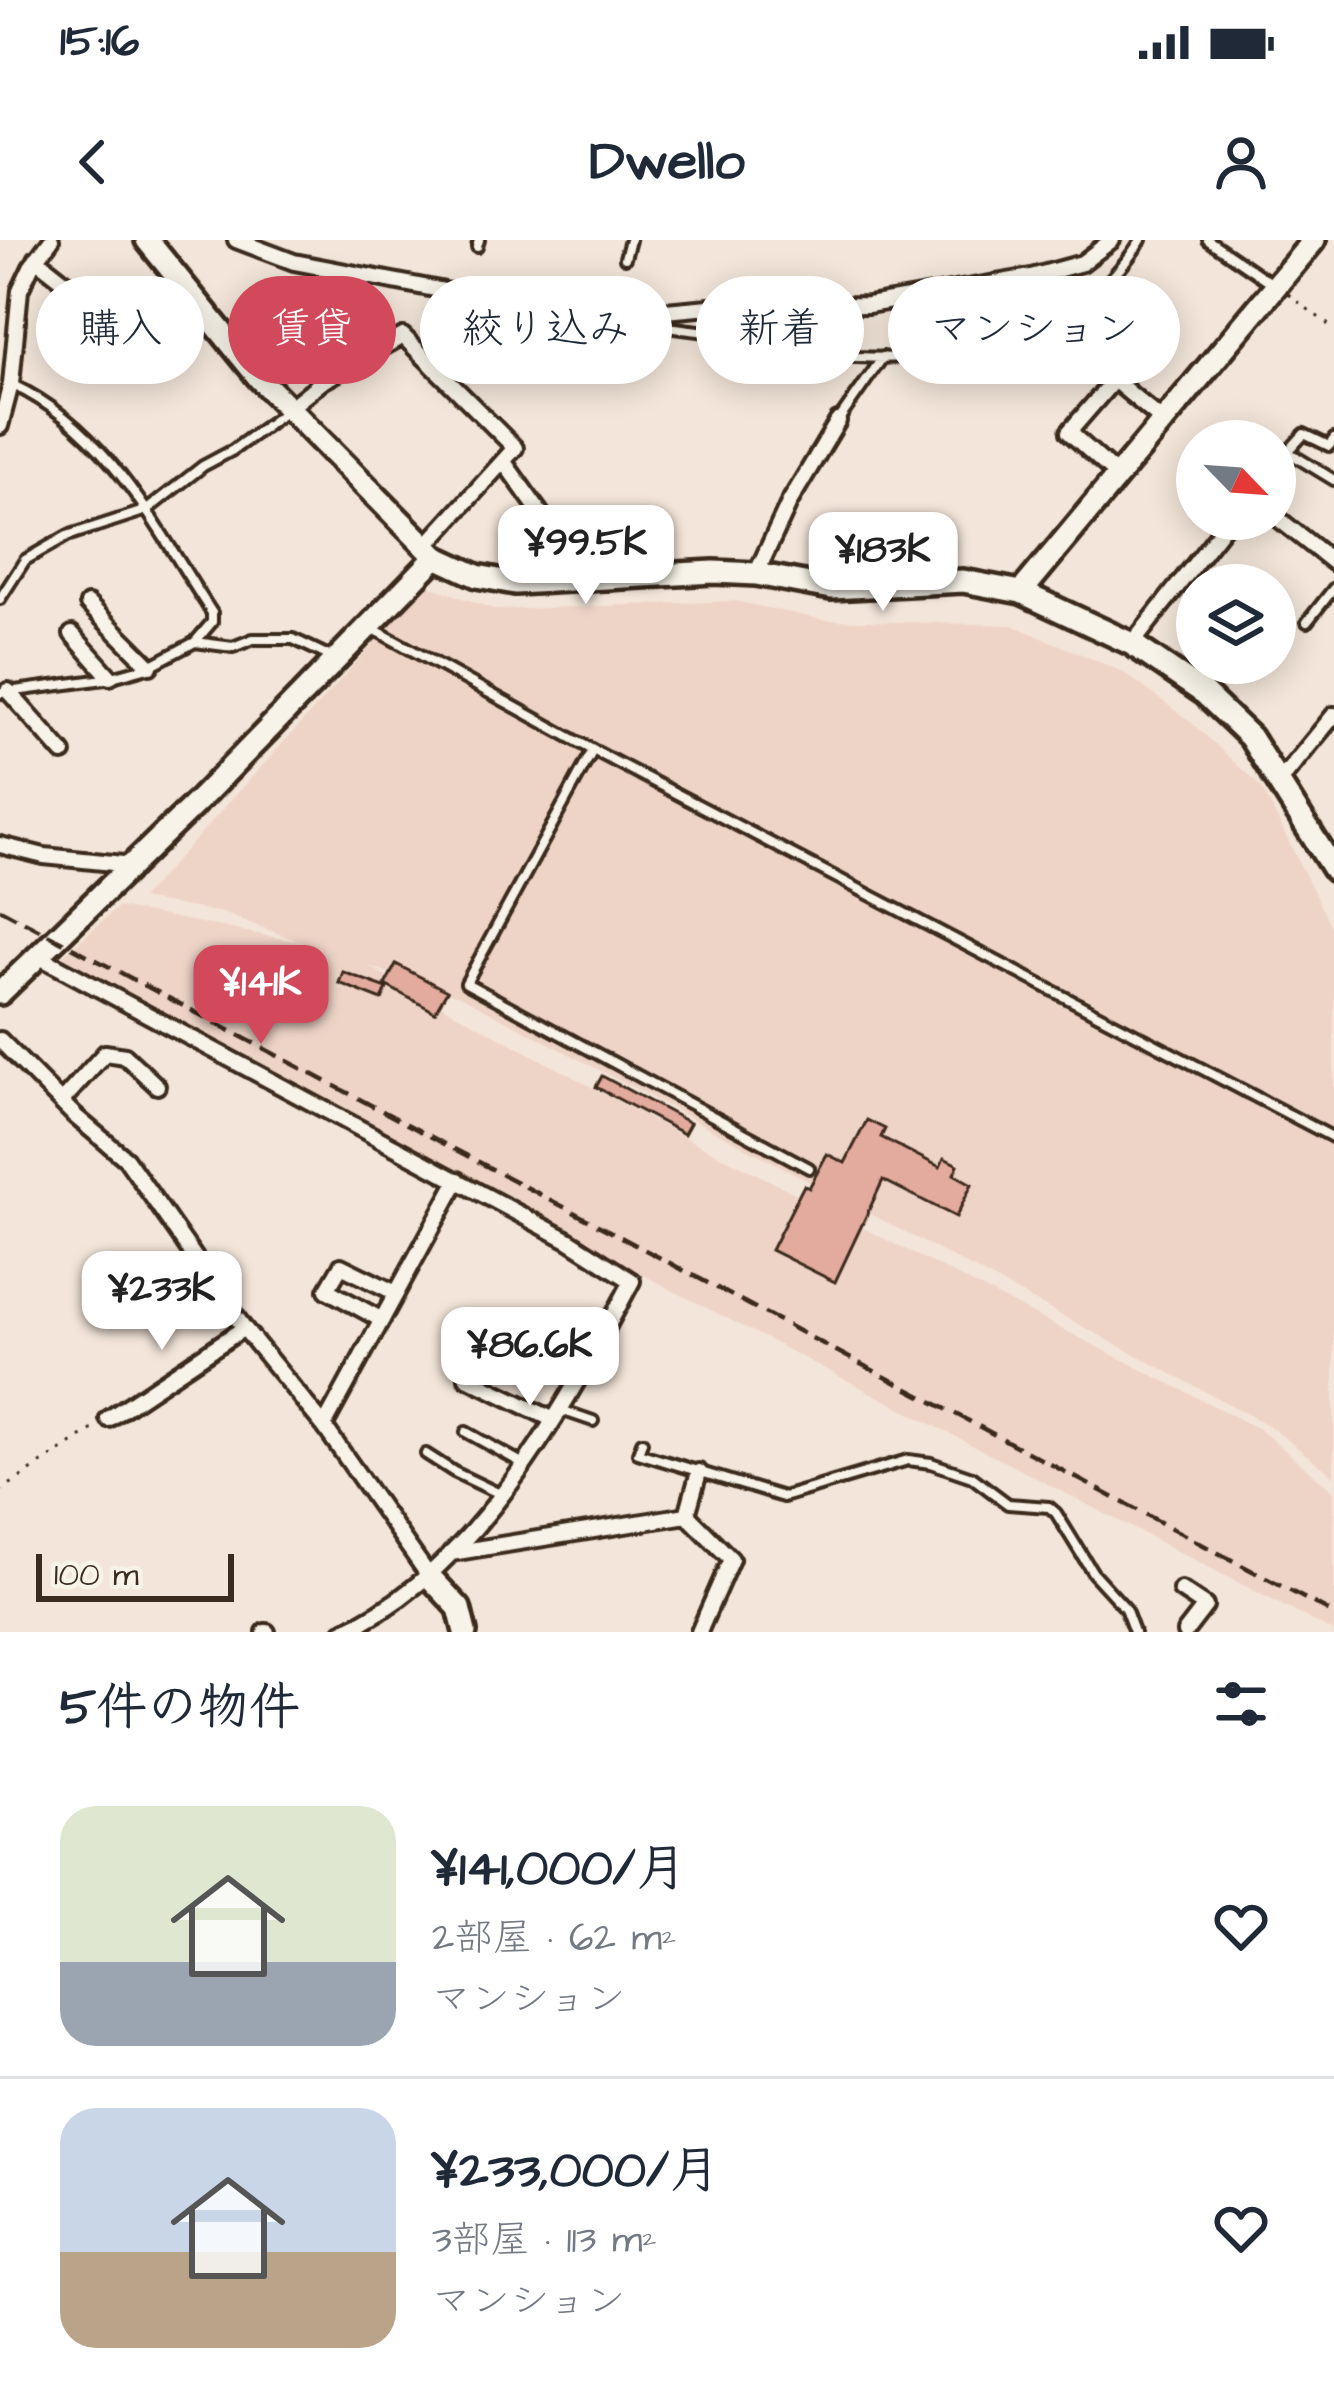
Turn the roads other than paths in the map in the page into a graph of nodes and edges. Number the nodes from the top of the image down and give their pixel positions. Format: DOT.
graph roads {
  1 [pos="51,240"];
  2 [pos="147,240"];
  3 [pos="236,240"];
  4 [pos="630,240"];
  5 [pos="1112,240"];
  6 [pos="1141,240"];
  7 [pos="1208,240"];
  8 [pos="1314,240"];
  9 [pos="625,258"];
  10 [pos="36,260"];
  11 [pos="57,276"];
  12 [pos="420,285"];
  13 [pos="1275,286"];
  14 [pos="672,310"];
  15 [pos="672,329"];
  16 [pos="884,356"];
  17 [pos="6,382"];
  18 [pos="288,410"];
  19 [pos="838,421"];
  20 [pos="1163,422"];
  21 [pos="0,426"];
  22 [pos="1334,439"];
  23 [pos="1296,443"];
  24 [pos="1296,457"];
  25 [pos="504,462"];
  26 [pos="1118,476"];
  27 [pos="1334,480"];
  28 [pos="147,510"];
  29 [pos="1296,533"];
  30 [pos="1214,540"];
  31 [pos="431,552"];
  32 [pos="1334,563"];
  33 [pos="756,574"];
  34 [pos="515,583"];
  35 [pos="1334,589"];
  36 [pos="1022,592"];
  37 [pos="0,599"];
  38 [pos="88,604"];
  39 [pos="1307,622"];
  40 [pos="369,627"];
  41 [pos="72,634"];
  42 [pos="195,642"];
  43 [pos="1132,644"];
  44 [pos="338,660"];
  45 [pos="150,666"];
  46 [pos="110,677"];
  47 [pos="4,692"];
  48 [pos="1334,715"];
  49 [pos="592,750"];
  50 [pos="63,753"];
  51 [pos="1280,781"];
  52 [pos="0,845"];
  53 [pos="133,865"];
  54 [pos="1334,870"];
  55 [pos="40,957"];
  56 [pos="0,993"];
  57 [pos="0,1040"];
  58 [pos="157,1086"];
  59 [pos="61,1102"];
  60 [pos="1334,1138"];
  61 [pos="809,1168"];
  62 [pos="458,1180"];
  63 [pos="397,1293"];
  64 [pos="382,1321"];
  65 [pos="244,1328"];
  66 [pos="467,1378"];
  67 [pos="556,1414"];
  68 [pos="108,1419"];
  69 [pos="592,1420"];
  70 [pos="324,1426"];
  71 [pos="466,1432"];
  72 [pos="642,1442"];
  73 [pos="426,1454"];
  74 [pos="522,1463"];
  75 [pos="699,1472"];
  76 [pos="500,1494"];
  77 [pos="687,1514"];
  78 [pos="451,1553"];
  79 [pos="429,1576"];
  80 [pos="1181,1590"];
  81 [pos="351,1630"];
  82 [pos="465,1632"];
  83 [pos="699,1632"];
  84 [pos="1134,1632"];
  85 [pos="1185,1632"];
  1 -- 10 [label="street"];
  2 -- 18 [label="street"];
  3 -- 12 [label="street"];
  4 -- 9 [label="lane"];
  5 -- 14 [label="street"];
  6 -- 16 [label="lane"];
  7 -- 13 [label="lane"];
  8 -- 13 [label="street"];
  10 -- 11 [label="street"];
  10 -- 17 [label="street"];
  13 -- 20 [label="street"];
  15 -- 16 [label="lane"];
  16 -- 19 [label="lane"];
  17 -- 21 [label="street"];
  17 -- 28 [label="lane"];
  18 -- 25 [label="street"];
  18 -- 28 [label="lane"];
  18 -- 31 [label="street"];
  19 -- 33 [label="street"];
  20 -- 26 [label="street"];
  20 -- 26 [label="street"];
  22 -- 23 [label="lane"];
  24 -- 27 [label="lane"];
  25 -- 31 [label="street"];
  25 -- 34 [label="street"];
  26 -- 36 [label="street"];
  28 -- 37 [label="lane"];
  28 -- 42 [label="lane"];
  29 -- 32 [label="street"];
  30 -- 43 [label="street"];
  31 -- 34 [label="street"];
  31 -- 40 [label="street"];
  33 -- 34 [label="street"];
  33 -- 36 [label="street"];
  35 -- 39 [label="lane"];
  36 -- 43 [label="street"];
  38 -- 45 [label="street"];
  40 -- 44 [label="street"];
  40 -- 49 [label="lane"];
  41 -- 46 [label="street"];
  42 -- 44 [label="lane"];
  42 -- 45 [label="lane"];
  43 -- 51 [label="street"];
  44 -- 53 [label="street"];
  45 -- 46 [label="lane"];
  46 -- 47 [label="lane"];
  47 -- 50 [label="street"];
  48 -- 51 [label="street"];
  49 -- 60 [label="lane"];
  49 -- 61 [label="lane"];
  51 -- 54 [label="street"];
  52 -- 53 [label="street"];
  53 -- 55 [label="street"];
  55 -- 56 [label="street"];
  55 -- 62 [label="street"];
  57 -- 59 [label="street"];
  58 -- 59 [label="street"];
  59 -- 65 [label="street"];
  62 -- 63 [label="street"];
  62 -- 67 [label="street"];
  63 -- 64 [label="street"];
  63 -- 64 [label="street"];
  64 -- 70 [label="street"];
  65 -- 68 [label="street"];
  65 -- 70 [label="street"];
  66 -- 67 [label="street"];
  67 -- 69 [label="lane"];
  67 -- 74 [label="street"];
  70 -- 79 [label="street"];
  71 -- 74 [label="lane"];
  72 -- 75 [label="lane"];
  73 -- 76 [label="lane"];
  74 -- 76 [label="street"];
  75 -- 77 [label="street"];
  75 -- 84 [label="lane"];
  76 -- 78 [label="street"];
  77 -- 78 [label="street"];
  77 -- 83 [label="street"];
  78 -- 79 [label="street"];
  79 -- 81 [label="street"];
  79 -- 82 [label="street"];
  80 -- 85 [label="street"];
}
